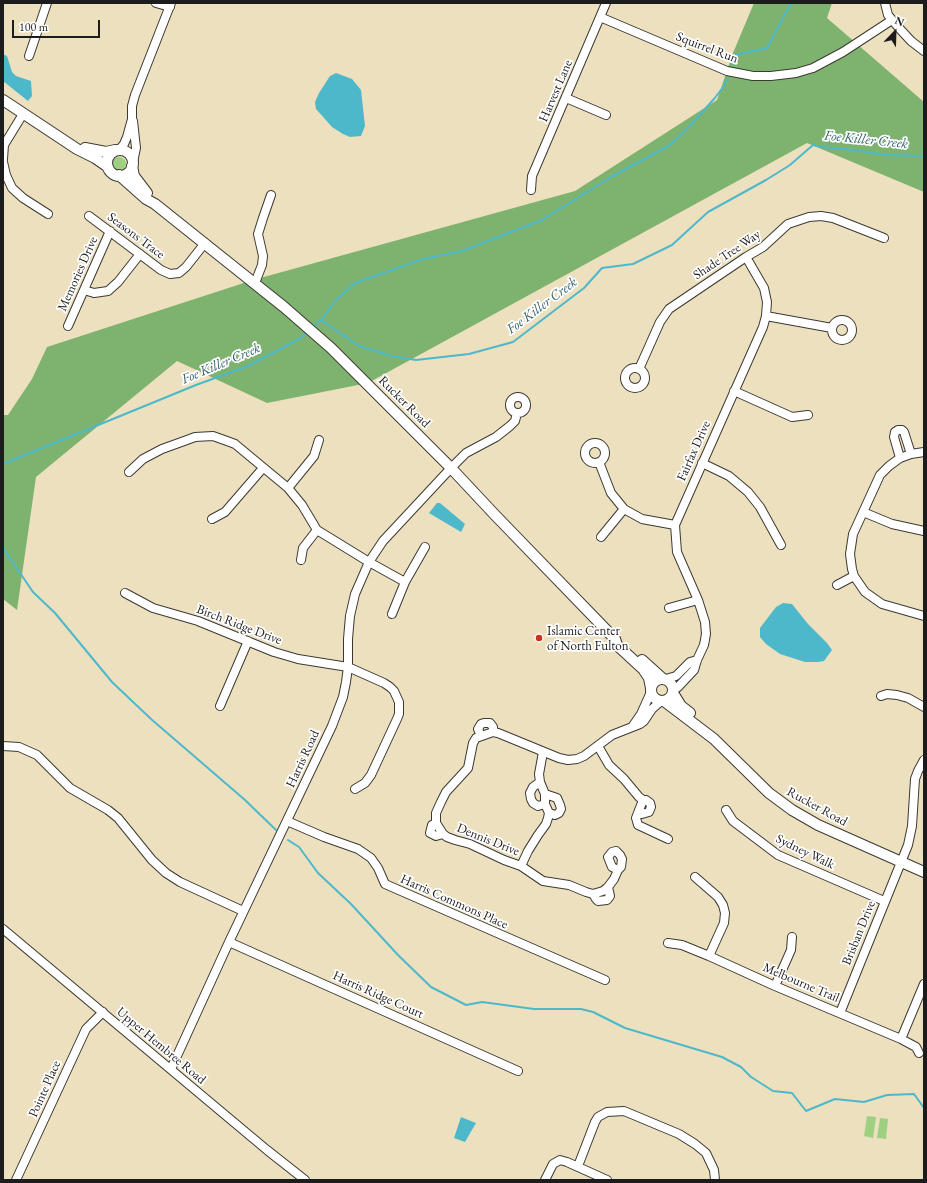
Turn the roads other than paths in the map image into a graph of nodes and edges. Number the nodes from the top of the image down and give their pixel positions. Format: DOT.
graph roads {
  1 [pos="47,3"];
  2 [pos="156,3"];
  3 [pos="606,3"];
  4 [pos="885,3"];
  5 [pos="170,5"];
  6 [pos="600,17"];
  7 [pos="892,20"];
  8 [pos="924,50"];
  9 [pos="29,56"];
  10 [pos="566,98"];
  11 [pos="3,100"];
  12 [pos="23,114"];
  13 [pos="606,115"];
  14 [pos="132,119"];
  15 [pos="68,142"];
  16 [pos="117,150"];
  17 [pos="3,160"];
  18 [pos="133,164"];
  19 [pos="108,167"];
  20 [pos="119,175"];
  21 [pos="531,190"];
  22 [pos="271,195"];
  23 [pos="155,204"];
  24 [pos="48,214"];
  25 [pos="89,216"];
  26 [pos="110,231"];
  27 [pos="884,238"];
  28 [pos="205,244"];
  29 [pos="140,254"];
  30 [pos="746,257"];
  31 [pos="255,283"];
  32 [pos="84,290"];
  33 [pos="766,316"];
  34 [pos="68,326"];
  35 [pos="832,328"];
  36 [pos="639,369"];
  37 [pos="734,391"];
  38 [pos="517,413"];
  39 [pos="808,415"];
  40 [pos="319,440"];
  41 [pos="924,452"];
  42 [pos="911,454"];
  43 [pos="900,458"];
  44 [pos="598,462"];
  45 [pos="702,463"];
  46 [pos="264,468"];
  47 [pos="451,468"];
  48 [pos="129,472"];
  49 [pos="288,488"];
  50 [pos="624,509"];
  51 [pos="863,512"];
  52 [pos="212,519"];
  53 [pos="675,525"];
  54 [pos="317,530"];
  55 [pos="924,531"];
  56 [pos="601,537"];
  57 [pos="781,545"];
  58 [pos="425,547"];
  59 [pos="301,560"];
  60 [pos="368,562"];
  61 [pos="854,576"];
  62 [pos="405,582"];
  63 [pos="837,585"];
  64 [pos="125,593"];
  65 [pos="698,600"];
  66 [pos="669,608"];
  67 [pos="392,614"];
  68 [pos="924,616"];
  69 [pos="615,639"];
  70 [pos="248,642"];
  71 [pos="697,660"];
  72 [pos="348,667"];
  73 [pos="665,679"];
  74 [pos="651,690"];
  75 [pos="673,692"];
  76 [pos="881,696"];
  77 [pos="662,701"];
  78 [pos="220,706"];
  79 [pos="924,707"];
  80 [pos="632,728"];
  81 [pos="493,732"];
  82 [pos="481,736"];
  83 [pos="714,739"];
  84 [pos="3,746"];
  85 [pos="598,746"];
  86 [pos="543,752"];
  87 [pos="924,760"];
  88 [pos="540,782"];
  89 [pos="355,789"];
  90 [pos="545,794"];
  91 [pos="545,804"];
  92 [pos="726,810"];
  93 [pos="549,813"];
  94 [pos="287,820"];
  95 [pos="668,839"];
  96 [pos="901,862"];
  97 [pos="521,866"];
  98 [pos="618,870"];
  99 [pos="924,872"];
  100 [pos="695,877"];
  101 [pos="884,902"];
  102 [pos="243,911"];
  103 [pos="3,929"];
  104 [pos="792,937"];
  105 [pos="229,942"];
  106 [pos="668,942"];
  107 [pos="709,956"];
  108 [pos="605,980"];
  109 [pos="924,984"];
  110 [pos="775,986"];
  111 [pos="103,1012"];
  112 [pos="840,1013"];
  113 [pos="901,1038"];
  114 [pos="919,1054"];
  115 [pos="171,1069"];
  116 [pos="518,1071"];
  117 [pos="578,1166"];
  118 [pos="16,1180"];
  119 [pos="305,1180"];
  120 [pos="545,1180"];
  121 [pos="607,1180"];
  122 [pos="715,1180"];
  1 -- 9 [label="street"];
  2 -- 5 [label="street"];
  3 -- 6 [label="street, Harvest Lane"];
  4 -- 7 [label="street"];
  5 -- 14 [label="street"];
  6 -- 7 [label="street, Squirrel Run"];
  6 -- 10 [label="street, Harvest Lane"];
  7 -- 8 [label="street"];
  10 -- 13 [label="street"];
  10 -- 21 [label="street, Harvest Lane"];
  11 -- 12 [label="main road"];
  12 -- 15 [label="main road"];
  12 -- 17 [label="street"];
  14 -- 16 [label="street"];
  14 -- 18 [label="street"];
  15 -- 16 [label="main road"];
  15 -- 19 [label="main road"];
  16 -- 18 [label="main road"];
  16 -- 19 [label="main road"];
  17 -- 24 [label="street"];
  18 -- 20 [label="main road"];
  18 -- 23 [label="main road, Rucker Road"];
  19 -- 20 [label="main road"];
  20 -- 23 [label="main road, Rucker Road"];
  22 -- 31 [label="street"];
  23 -- 28 [label="main road, Rucker Road"];
  25 -- 26 [label="street, Seasons Trace"];
  26 -- 29 [label="street, Seasons Trace"];
  26 -- 32 [label="street, Memories Drive"];
  27 -- 30 [label="street, Shade Tree Way"];
  28 -- 29 [label="street, Seasons Trace"];
  28 -- 31 [label="main road, Rucker Road"];
  29 -- 32 [label="street"];
  30 -- 33 [label="street, Fairfax Drive"];
  30 -- 36 [label="street, Shade Tree Way"];
  31 -- 47 [label="main road, Rucker Road"];
  32 -- 34 [label="street, Memories Drive"];
  33 -- 35 [label="street"];
  33 -- 37 [label="street, Fairfax Drive"];
  37 -- 39 [label="street"];
  37 -- 45 [label="street, Fairfax Drive"];
  38 -- 47 [label="street, Harris Road"];
  40 -- 49 [label="street"];
  41 -- 42 [label="street"];
  42 -- 43 [label="street"];
  42 -- 43 [label="street"];
  43 -- 51 [label="street"];
  44 -- 50 [label="street"];
  45 -- 53 [label="street, Fairfax Drive"];
  45 -- 57 [label="street"];
  46 -- 48 [label="street"];
  46 -- 49 [label="street"];
  46 -- 52 [label="street"];
  47 -- 60 [label="street, Harris Road"];
  47 -- 69 [label="main road, Rucker Road"];
  49 -- 54 [label="street"];
  50 -- 53 [label="street"];
  50 -- 56 [label="street"];
  51 -- 55 [label="street"];
  51 -- 61 [label="street"];
  53 -- 65 [label="street, Fairfax Drive"];
  54 -- 59 [label="street"];
  54 -- 60 [label="street"];
  58 -- 62 [label="street"];
  60 -- 62 [label="street"];
  60 -- 72 [label="street, Harris Road"];
  61 -- 63 [label="street"];
  61 -- 68 [label="street"];
  62 -- 67 [label="street"];
  64 -- 70 [label="street, Birch Ridge Drive"];
  65 -- 66 [label="street"];
  65 -- 71 [label="street, Fairfax Drive"];
  69 -- 73 [label="main road, Rucker Road"];
  69 -- 74 [label="main road, Rucker Road"];
  70 -- 72 [label="street, Birch Ridge Drive"];
  70 -- 78 [label="street"];
  71 -- 73 [label="street"];
  71 -- 75 [label="street, Fairfax Drive"];
  72 -- 89 [label="street, Birch Ridge Drive"];
  72 -- 94 [label="street, Harris Road"];
  73 -- 74 [label="main road"];
  73 -- 75 [label="main road"];
  74 -- 77 [label="main road"];
  74 -- 80 [label="street"];
  75 -- 77 [label="main road"];
  75 -- 83 [label="main road, Rucker Road"];
  76 -- 79 [label="street"];
  77 -- 80 [label="street"];
  77 -- 83 [label="main road, Rucker Road"];
  80 -- 85 [label="street"];
  81 -- 82 [label="street"];
  81 -- 82 [label="street"];
  81 -- 86 [label="street"];
  82 -- 97 [label="street, Dennis Drive"];
  83 -- 96 [label="main road, Rucker Road"];
  84 -- 102 [label="street"];
  85 -- 86 [label="street"];
  85 -- 95 [label="street"];
  86 -- 88 [label="street"];
  87 -- 96 [label="street, Brisban Drive"];
  88 -- 90 [label="street"];
  88 -- 91 [label="street"];
  90 -- 91 [label="street"];
  90 -- 93 [label="street"];
  91 -- 93 [label="street"];
  92 -- 101 [label="street, Sydney Walk"];
  93 -- 97 [label="street"];
  94 -- 102 [label="street, Harris Road"];
  94 -- 108 [label="street, Harris Commons Place"];
  96 -- 99 [label="main road, Rucker Road"];
  96 -- 101 [label="street, Brisban Drive"];
  97 -- 98 [label="street, Dennis Drive"];
  100 -- 107 [label="street"];
  101 -- 112 [label="street, Brisban Drive"];
  102 -- 105 [label="street, Harris Road"];
  103 -- 111 [label="street, Upper Hembree Road"];
  104 -- 110 [label="street"];
  105 -- 115 [label="street, Harris Road"];
  105 -- 116 [label="street, Harris Ridge Court"];
  106 -- 107 [label="street, Melbourne Trail"];
  107 -- 110 [label="street, Melbourne Trail"];
  109 -- 113 [label="street"];
  110 -- 112 [label="street, Melbourne Trail"];
  111 -- 115 [label="street, Upper Hembree Road"];
  111 -- 118 [label="street, Pointe Place"];
  112 -- 113 [label="street, Melbourne Trail"];
  113 -- 114 [label="street, Melbourne Trail"];
  115 -- 119 [label="street, Upper Hembree Road"];
  117 -- 120 [label="street"];
  117 -- 121 [label="street"];
  117 -- 122 [label="street"];
}
